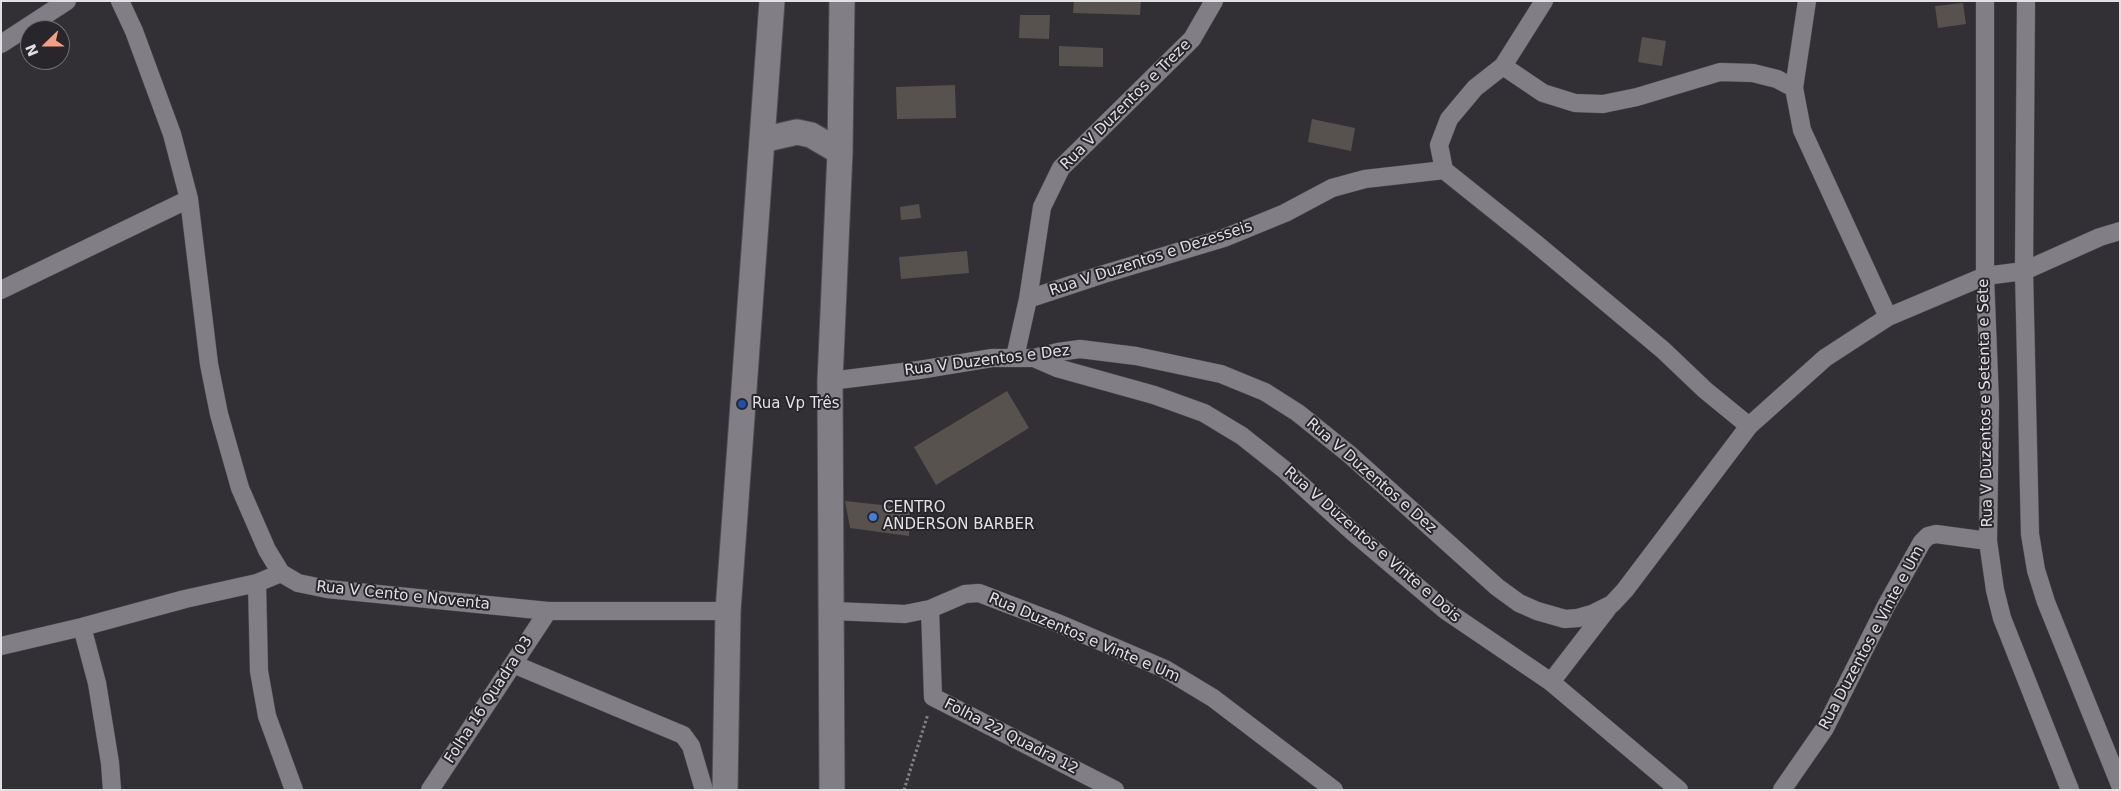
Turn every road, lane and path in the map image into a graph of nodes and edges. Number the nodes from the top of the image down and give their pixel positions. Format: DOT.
graph roads {
  1 [pos="67,1"];
  2 [pos="120,1"];
  3 [pos="772,1"];
  4 [pos="842,1"];
  5 [pos="1214,1"];
  6 [pos="1544,1"];
  7 [pos="1807,1"];
  8 [pos="1985,1"];
  9 [pos="2026,1"];
  10 [pos="1,44"];
  11 [pos="1503,66"];
  12 [pos="1794,88"];
  13 [pos="762,140"];
  14 [pos="840,152"];
  15 [pos="1444,170"];
  16 [pos="188,199"];
  17 [pos="2120,231"];
  18 [pos="2024,271"];
  19 [pos="1985,276"];
  20 [pos="1,290"];
  21 [pos="1028,299"];
  22 [pos="1888,317"];
  23 [pos="1015,357"];
  24 [pos="1034,358"];
  25 [pos="830,381"];
  26 [pos="1749,426"];
  27 [pos="1988,540"];
  28 [pos="281,573"];
  29 [pos="257,584"];
  30 [pos="1612,604"];
  31 [pos="930,609"];
  32 [pos="548,611"];
  33 [pos="728,611"];
  34 [pos="832,611"];
  35 [pos="82,627"];
  36 [pos="1,646"];
  37 [pos="513,664"];
  38 [pos="1551,682"];
  39 [pos="933,697"];
  40 [pos="832,778"];
  41 [pos="719,784"];
  42 [pos="2120,785"];
  43 [pos="112,790"];
  44 [pos="294,790"];
  45 [pos="430,790"];
  46 [pos="704,790"];
  47 [pos="818,790"];
  48 [pos="904,790"];
  49 [pos="1114,790"];
  50 [pos="1334,790"];
  51 [pos="1679,790"];
  52 [pos="1782,790"];
  53 [pos="2070,790"];
  1 -- 10 [label="street"];
  2 -- 16 [label="street"];
  3 -- 13 [label="main road"];
  4 -- 14 [label="main road"];
  5 -- 21 [label="street, Rua V Duzentos e Treze"];
  6 -- 11 [label="street"];
  7 -- 12 [label="street"];
  8 -- 19 [label="street, Rua V Duzentos e Setenta e Sete"];
  9 -- 18 [label="street"];
  11 -- 12 [label="street"];
  11 -- 15 [label="street"];
  12 -- 22 [label="street"];
  13 -- 14 [label="main road"];
  13 -- 33 [label="main road"];
  14 -- 25 [label="main road"];
  15 -- 21 [label="street, Rua V Duzentos e Dezesseis"];
  15 -- 26 [label="street"];
  16 -- 20 [label="street"];
  16 -- 28 [label="street"];
  17 -- 18 [label="street, Rua V Duzentos e Dez"];
  18 -- 19 [label="street, Rua V Duzentos e Dez"];
  18 -- 42 [label="street"];
  19 -- 22 [label="street, Rua V Duzentos e Dez"];
  19 -- 27 [label="street, Rua V Duzentos e Setenta e Sete"];
  21 -- 23 [label="street, Rua V Duzentos e Treze"];
  22 -- 26 [label="street, Rua V Duzentos e Dez"];
  23 -- 24 [label="street, Rua V Duzentos e Dez"];
  23 -- 25 [label="street, Rua V Duzentos e Dez"];
  24 -- 30 [label="street, Rua V Duzentos e Dez"];
  24 -- 38 [label="street, Rua V Duzentos e Vinte e Dois"];
  25 -- 34 [label="main road"];
  26 -- 30 [label="street, Rua V Duzentos e Dez"];
  27 -- 52 [label="street, Rua Duzentos e Vinte e Um"];
  27 -- 53 [label="street, Rua V Duzentos e Setenta e Sete"];
  28 -- 29 [label="street"];
  28 -- 32 [label="street, Rua V Cento e Noventa"];
  29 -- 35 [label="street"];
  29 -- 44 [label="street"];
  30 -- 38 [label="street"];
  31 -- 34 [label="street, Rua Duzentos e Vinte e Um"];
  31 -- 39 [label="street, Folha 22 Quadra 12"];
  31 -- 50 [label="street, Rua Duzentos e Vinte e Um"];
  32 -- 33 [label="street, Rua V Cento e Noventa"];
  32 -- 37 [label="street, Folha 16 Quadra 03"];
  33 -- 41 [label="main road"];
  34 -- 40 [label="main road"];
  35 -- 36 [label="street"];
  35 -- 43 [label="street"];
  37 -- 45 [label="street, Folha 16 Quadra 03"];
  37 -- 46 [label="street"];
  38 -- 51 [label="street, Rua V Duzentos e Vinte e Dois"];
  39 -- 48 [label="path"];
  39 -- 49 [label="street, Folha 22 Quadra 12"];
  40 -- 47 [label="main road"];
}
